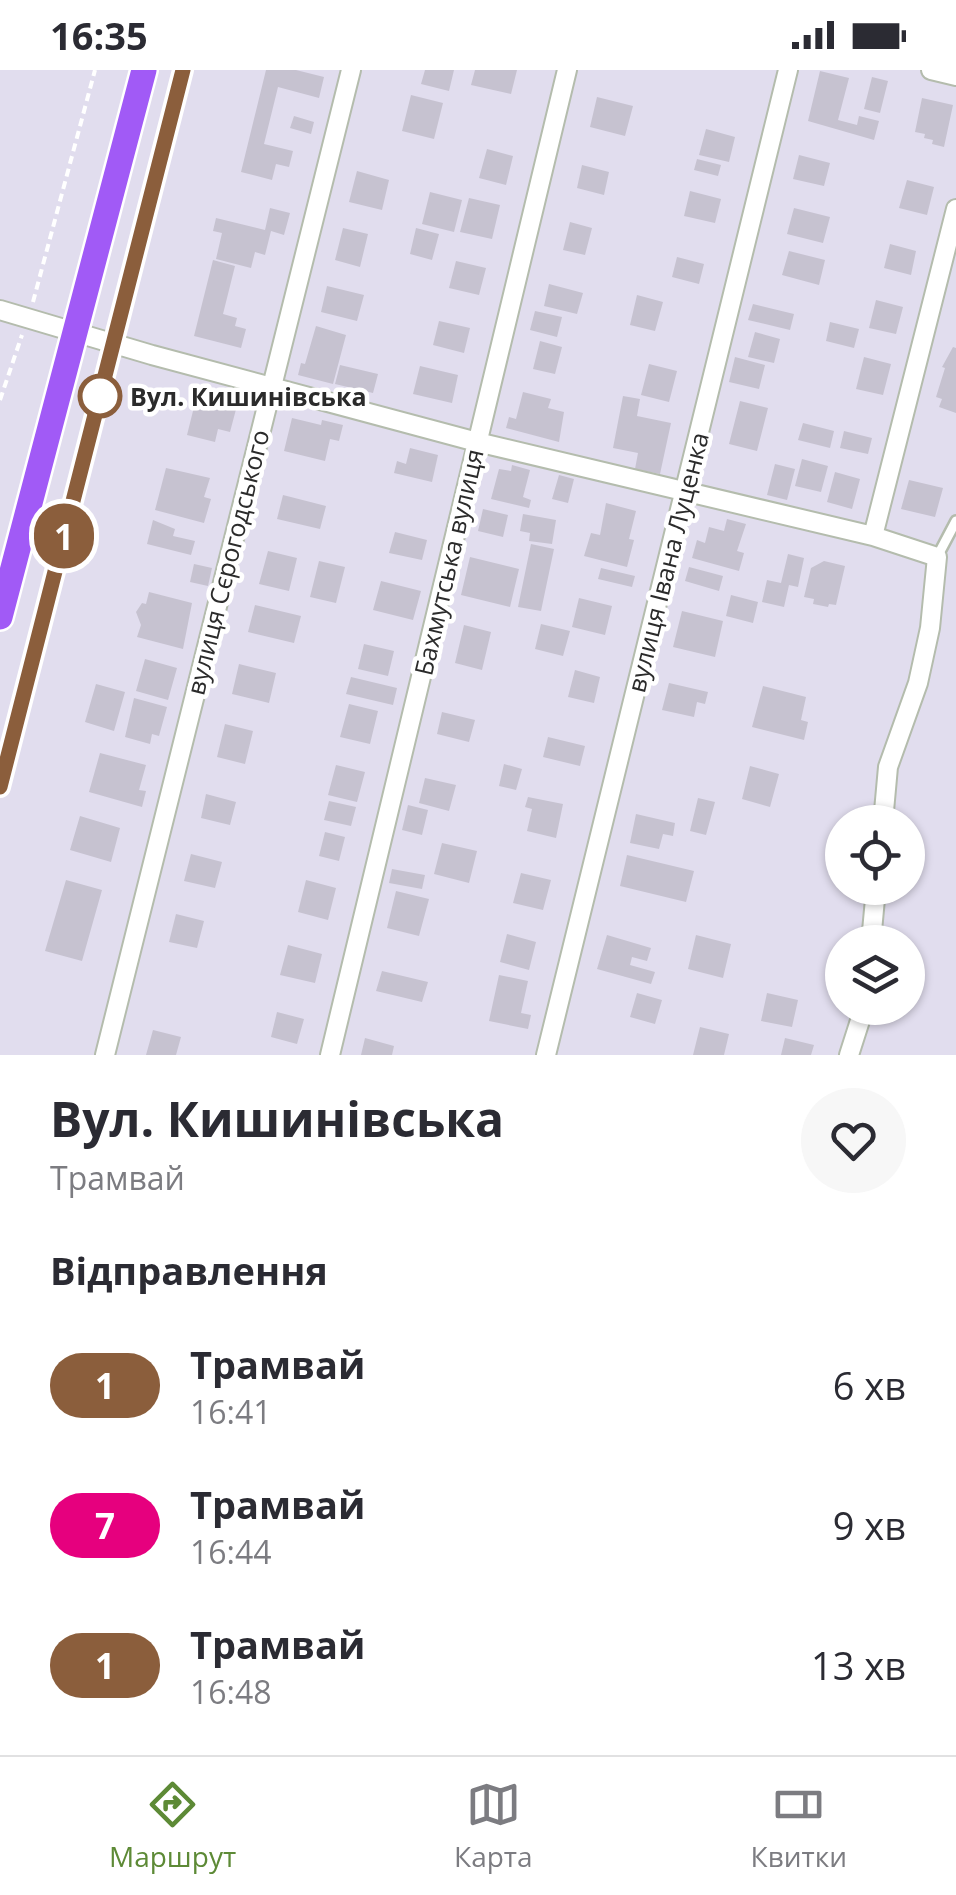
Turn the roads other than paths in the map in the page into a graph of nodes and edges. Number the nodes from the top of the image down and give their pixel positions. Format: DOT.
graph roads {
  1 [pos="144,70"];
  2 [pos="351,70"];
  3 [pos="567,70"];
  4 [pos="788,70"];
  5 [pos="931,70"];
  6 [pos="956,76"];
  7 [pos="956,208"];
  8 [pos="0,310"];
  9 [pos="74,330"];
  10 [pos="271,384"];
  11 [pos="477,442"];
  12 [pos="684,492"];
  13 [pos="956,521"];
  14 [pos="873,536"];
  15 [pos="937,558"];
  16 [pos="0,617"];
  17 [pos="885,805"];
  18 [pos="858,1025"];
  19 [pos="105,1055"];
  20 [pos="330,1055"];
  21 [pos="546,1055"];
  22 [pos="848,1055"];
  1 -- 9 [label="main road"];
  2 -- 10 [label="street, вулиця Сєрогодського"];
  3 -- 11 [label="street, Бахмутська вулиця"];
  4 -- 12 [label="street, вулиця Івана Луценка"];
  5 -- 6 [label="street"];
  7 -- 14 [label="street"];
  8 -- 9 [label="street"];
  9 -- 10 [label="street"];
  9 -- 16 [label="main road"];
  10 -- 11 [label="street"];
  10 -- 19 [label="street, вулиця Сєрогодського"];
  11 -- 12 [label="street"];
  11 -- 20 [label="street, Бахмутська вулиця"];
  12 -- 14 [label="street"];
  12 -- 21 [label="street, вулиця Івана Луценка"];
  13 -- 15 [label="lane"];
  14 -- 15 [label="street"];
  15 -- 17 [label="street"];
  18 -- 22 [label="street"];
}
